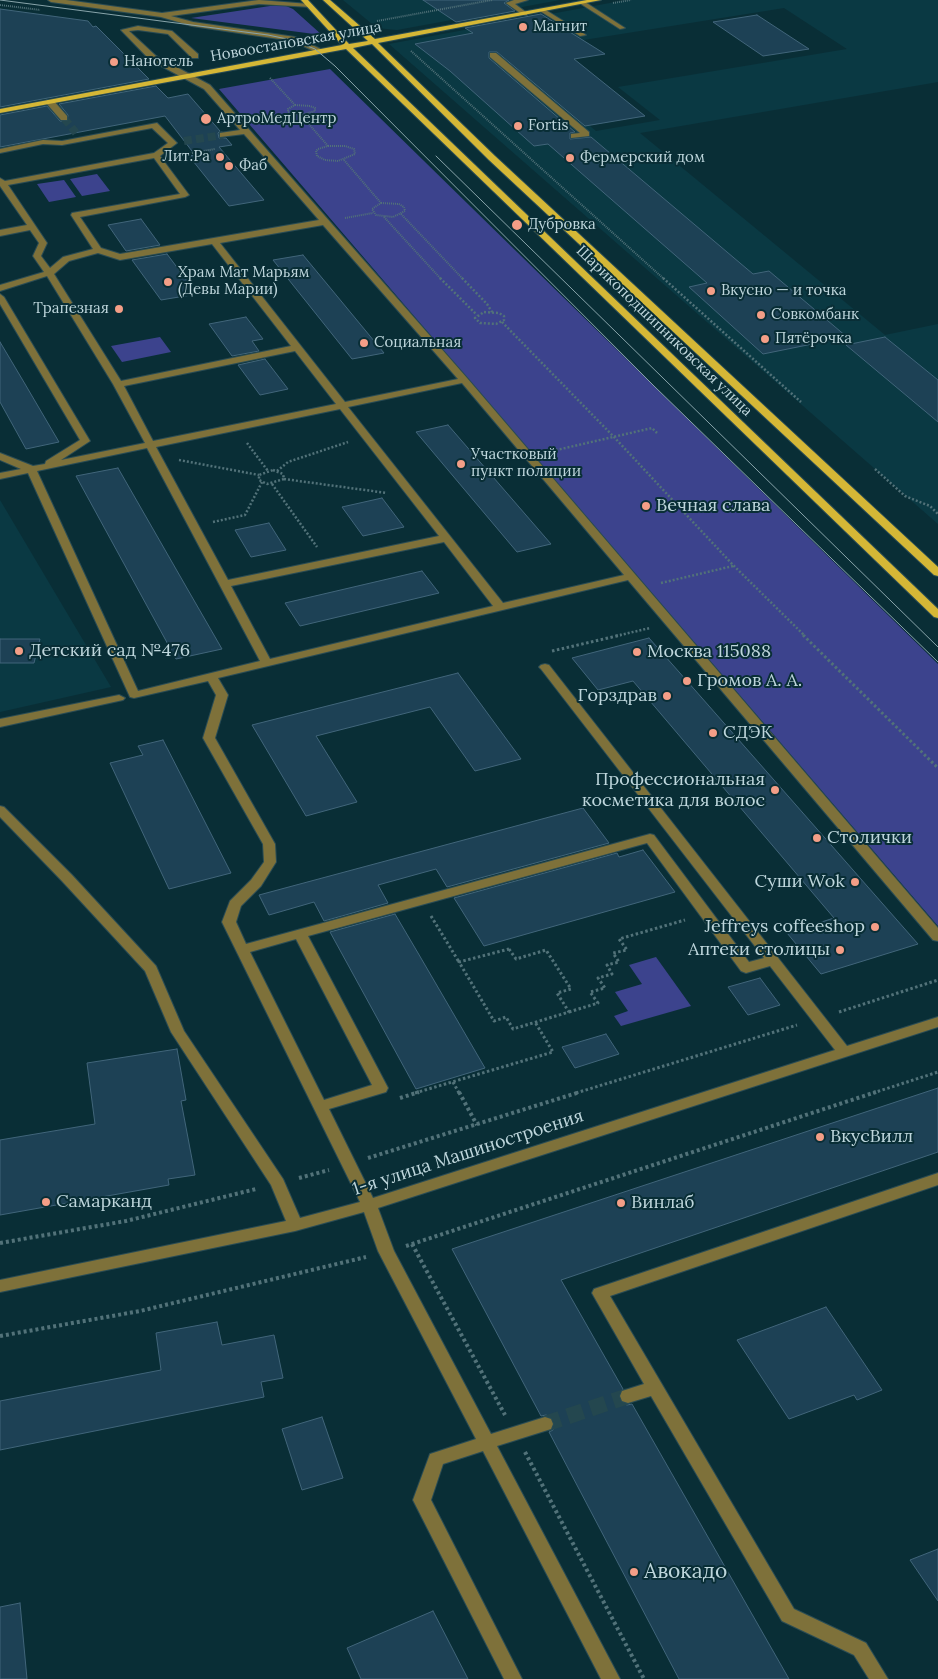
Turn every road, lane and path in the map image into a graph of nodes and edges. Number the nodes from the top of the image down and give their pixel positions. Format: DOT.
graph roads {
  1 [pos="51,0"];
  2 [pos="106,0"];
  3 [pos="326,0"];
  4 [pos="492,0"];
  5 [pos="525,0"];
  6 [pos="598,0"];
  7 [pos="262,1"];
  8 [pos="307,3"];
  9 [pos="583,3"];
  10 [pos="98,6"];
  11 [pos="542,10"];
  12 [pos="162,14"];
  13 [pos="526,14"];
  14 [pos="376,22"];
  15 [pos="622,28"];
  16 [pos="582,35"];
  17 [pos="373,42"];
  18 [pos="348,47"];
  19 [pos="409,49"];
  20 [pos="323,52"];
  21 [pos="493,55"];
  22 [pos="195,56"];
  23 [pos="187,76"];
  24 [pos="272,79"];
  25 [pos="50,102"];
  26 [pos="295,105"];
  27 [pos="0,111"];
  28 [pos="301,116"];
  29 [pos="64,118"];
  30 [pos="245,131"];
  31 [pos="571,133"];
  32 [pos="223,135"];
  33 [pos="184,141"];
  34 [pos="173,143"];
  35 [pos="328,146"];
  36 [pos="217,149"];
  37 [pos="0,151"];
  38 [pos="158,157"];
  39 [pos="344,160"];
  40 [pos="2,186"];
  41 [pos="381,203"];
  42 [pos="374,213"];
  43 [pos="401,214"];
  44 [pos="384,217"];
  45 [pos="324,222"];
  46 [pos="32,227"];
  47 [pos="0,233"];
  48 [pos="214,241"];
  49 [pos="98,250"];
  50 [pos="49,273"];
  51 [pos="0,288"];
  52 [pos="0,297"];
  53 [pos="492,312"];
  54 [pos="477,315"];
  55 [pos="502,322"];
  56 [pos="296,348"];
  57 [pos="464,380"];
  58 [pos="118,384"];
  59 [pos="801,402"];
  60 [pos="343,405"];
  61 [pos="235,428"];
  62 [pos="657,433"];
  63 [pos="367,436"];
  64 [pos="614,437"];
  65 [pos="152,445"];
  66 [pos="0,456"];
  67 [pos="158,456"];
  68 [pos="529,456"];
  69 [pos="44,467"];
  70 [pos="875,469"];
  71 [pos="32,470"];
  72 [pos="268,471"];
  73 [pos="277,471"];
  74 [pos="259,475"];
  75 [pos="0,476"];
  76 [pos="284,479"];
  77 [pos="262,482"];
  78 [pos="272,484"];
  79 [pos="415,497"];
  80 [pos="938,514"];
  81 [pos="194,526"];
  82 [pos="447,538"];
  83 [pos="328,563"];
  84 [pos="733,565"];
  85 [pos="938,573"];
  86 [pos="631,576"];
  87 [pos="225,584"];
  88 [pos="641,588"];
  89 [pos="500,608"];
  90 [pos="938,615"];
  91 [pos="656,626"];
  92 [pos="548,652"];
  93 [pos="267,664"];
  94 [pos="545,667"];
  95 [pos="211,677"];
  96 [pos="119,698"];
  97 [pos="0,723"];
  98 [pos="938,768"];
  99 [pos="0,810"];
  100 [pos="422,900"];
  101 [pos="707,914"];
  102 [pos="300,934"];
  103 [pos="938,937"];
  104 [pos="243,949"];
  105 [pos="773,960"];
  106 [pos="459,962"];
  107 [pos="938,980"];
  108 [pos="569,1012"];
  109 [pos="819,1018"];
  110 [pos="535,1022"];
  111 [pos="938,1022"];
  112 [pos="844,1052"];
  113 [pos="938,1072"];
  114 [pos="454,1082"];
  115 [pos="392,1101"];
  116 [pos="320,1106"];
  117 [pos="477,1124"];
  118 [pos="349,1164"];
  119 [pos="938,1179"];
  120 [pos="278,1183"];
  121 [pos="369,1205"];
  122 [pos="295,1225"];
  123 [pos="0,1243"];
  124 [pos="412,1244"];
  125 [pos="386,1251"];
  126 [pos="0,1286"];
  127 [pos="0,1336"];
  128 [pos="655,1388"];
  129 [pos="628,1396"];
  130 [pos="545,1424"];
  131 [pos="515,1433"];
  132 [pos="487,1442"];
  133 [pos="513,1679"];
  134 [pos="611,1679"];
  135 [pos="644,1679"];
  136 [pos="880,1679"];
  1 -- 10 [label="street"];
  2 -- 10 [label="street"];
  3 -- 17 [label="main road, Шарикоподшипниковская улица"];
  4 -- 14 [label="path"];
  5 -- 13 [label="street"];
  6 -- 9 [label="main road, Новоостаповская улица"];
  7 -- 8 [label="street"];
  7 -- 12 [label="street"];
  8 -- 18 [label="main road, Шарикоподшипниковская улица"];
  9 -- 11 [label="main road, Новоостаповская улица"];
  9 -- 15 [label="street"];
  10 -- 12 [label="street"];
  11 -- 13 [label="main road, Новоостаповская улица"];
  11 -- 16 [label="street"];
  12 -- 20 [label="street"];
  13 -- 17 [label="main road, Новоостаповская улица"];
  17 -- 18 [label="main road, Новоостаповская улица"];
  17 -- 85 [label="main road, Шарикоподшипниковская улица"];
  18 -- 20 [label="main road, Новоостаповская улица"];
  18 -- 90 [label="main road, Шарикоподшипниковская улица"];
  19 -- 59 [label="path"];
  20 -- 23 [label="main road, Новоостаповская улица"];
  21 -- 31 [label="street"];
  22 -- 23 [label="street"];
  23 -- 25 [label="main road, Новоостаповская улица"];
  23 -- 30 [label="street"];
  24 -- 26 [label="path"];
  25 -- 27 [label="main road, Новоостаповская улица"];
  25 -- 29 [label="street"];
  26 -- 28 [label="path"];
  26 -- 28 [label="path"];
  28 -- 35 [label="path"];
  30 -- 32 [label="street"];
  30 -- 45 [label="street"];
  33 -- 34 [label="street"];
  34 -- 37 [label="street"];
  34 -- 38 [label="street"];
  35 -- 39 [label="path"];
  35 -- 39 [label="path"];
  36 -- 38 [label="path"];
  38 -- 40 [label="street"];
  38 -- 49 [label="street"];
  39 -- 41 [label="path"];
  40 -- 46 [label="street"];
  41 -- 42 [label="path"];
  41 -- 43 [label="path"];
  42 -- 44 [label="path"];
  42 -- 45 [label="path"];
  43 -- 44 [label="path"];
  43 -- 53 [label="path"];
  44 -- 54 [label="path"];
  45 -- 48 [label="street"];
  45 -- 57 [label="street"];
  46 -- 47 [label="street"];
  46 -- 50 [label="street"];
  48 -- 49 [label="street"];
  48 -- 56 [label="street"];
  49 -- 50 [label="street"];
  50 -- 51 [label="street"];
  50 -- 58 [label="street"];
  52 -- 69 [label="street"];
  53 -- 54 [label="path"];
  53 -- 55 [label="path"];
  54 -- 55 [label="path"];
  55 -- 64 [label="path"];
  56 -- 58 [label="street"];
  56 -- 60 [label="street"];
  57 -- 60 [label="street"];
  57 -- 68 [label="street"];
  58 -- 65 [label="street"];
  60 -- 61 [label="street"];
  60 -- 63 [label="street"];
  61 -- 65 [label="street"];
  61 -- 72 [label="path"];
  62 -- 64 [label="path"];
  63 -- 73 [label="path"];
  63 -- 79 [label="street"];
  64 -- 68 [label="path"];
  64 -- 84 [label="path"];
  65 -- 67 [label="street"];
  65 -- 69 [label="street"];
  66 -- 71 [label="street"];
  67 -- 74 [label="path"];
  67 -- 81 [label="street"];
  68 -- 86 [label="street"];
  69 -- 71 [label="street"];
  70 -- 80 [label="path"];
  71 -- 75 [label="street"];
  71 -- 95 [label="street"];
  72 -- 73 [label="path"];
  72 -- 74 [label="path"];
  73 -- 76 [label="path"];
  74 -- 77 [label="path"];
  76 -- 78 [label="path"];
  76 -- 79 [label="path"];
  77 -- 78 [label="path"];
  77 -- 81 [label="path"];
  78 -- 83 [label="path"];
  79 -- 82 [label="street"];
  81 -- 87 [label="street"];
  82 -- 83 [label="street"];
  82 -- 89 [label="street"];
  83 -- 87 [label="street"];
  84 -- 88 [label="path"];
  84 -- 98 [label="path"];
  86 -- 88 [label="street"];
  86 -- 89 [label="street"];
  87 -- 93 [label="street"];
  88 -- 103 [label="street"];
  89 -- 93 [label="street"];
  91 -- 92 [label="path"];
  93 -- 95 [label="street"];
  94 -- 105 [label="street"];
  95 -- 104 [label="street"];
  96 -- 97 [label="street"];
  99 -- 120 [label="street"];
  100 -- 101 [label="street"];
  100 -- 102 [label="street"];
  100 -- 106 [label="path"];
  101 -- 105 [label="street"];
  101 -- 108 [label="path"];
  102 -- 104 [label="street"];
  102 -- 116 [label="street"];
  104 -- 116 [label="street"];
  105 -- 109 [label="street"];
  106 -- 108 [label="path"];
  106 -- 110 [label="path"];
  107 -- 109 [label="path"];
  108 -- 110 [label="path"];
  109 -- 112 [label="street"];
  109 -- 117 [label="path"];
  110 -- 114 [label="path"];
  111 -- 112 [label="street, 1-я улица Машиностроения"];
  112 -- 121 [label="street, 1-я улица Машиностроения"];
  113 -- 124 [label="path"];
  114 -- 115 [label="path"];
  114 -- 117 [label="path"];
  116 -- 118 [label="street"];
  117 -- 118 [label="path"];
  118 -- 120 [label="path"];
  118 -- 121 [label="street"];
  119 -- 128 [label="street"];
  120 -- 122 [label="street"];
  120 -- 123 [label="path"];
  121 -- 122 [label="street, 1-я улица Машиностроения"];
  121 -- 125 [label="street"];
  122 -- 126 [label="street, 1-я улица Машиностроения"];
  124 -- 125 [label="path"];
  124 -- 131 [label="path"];
  125 -- 127 [label="path"];
  125 -- 132 [label="street"];
  128 -- 129 [label="street"];
  128 -- 136 [label="street"];
  130 -- 131 [label="street"];
  131 -- 132 [label="street"];
  131 -- 135 [label="path"];
  132 -- 133 [label="street"];
  132 -- 134 [label="street"];
}
